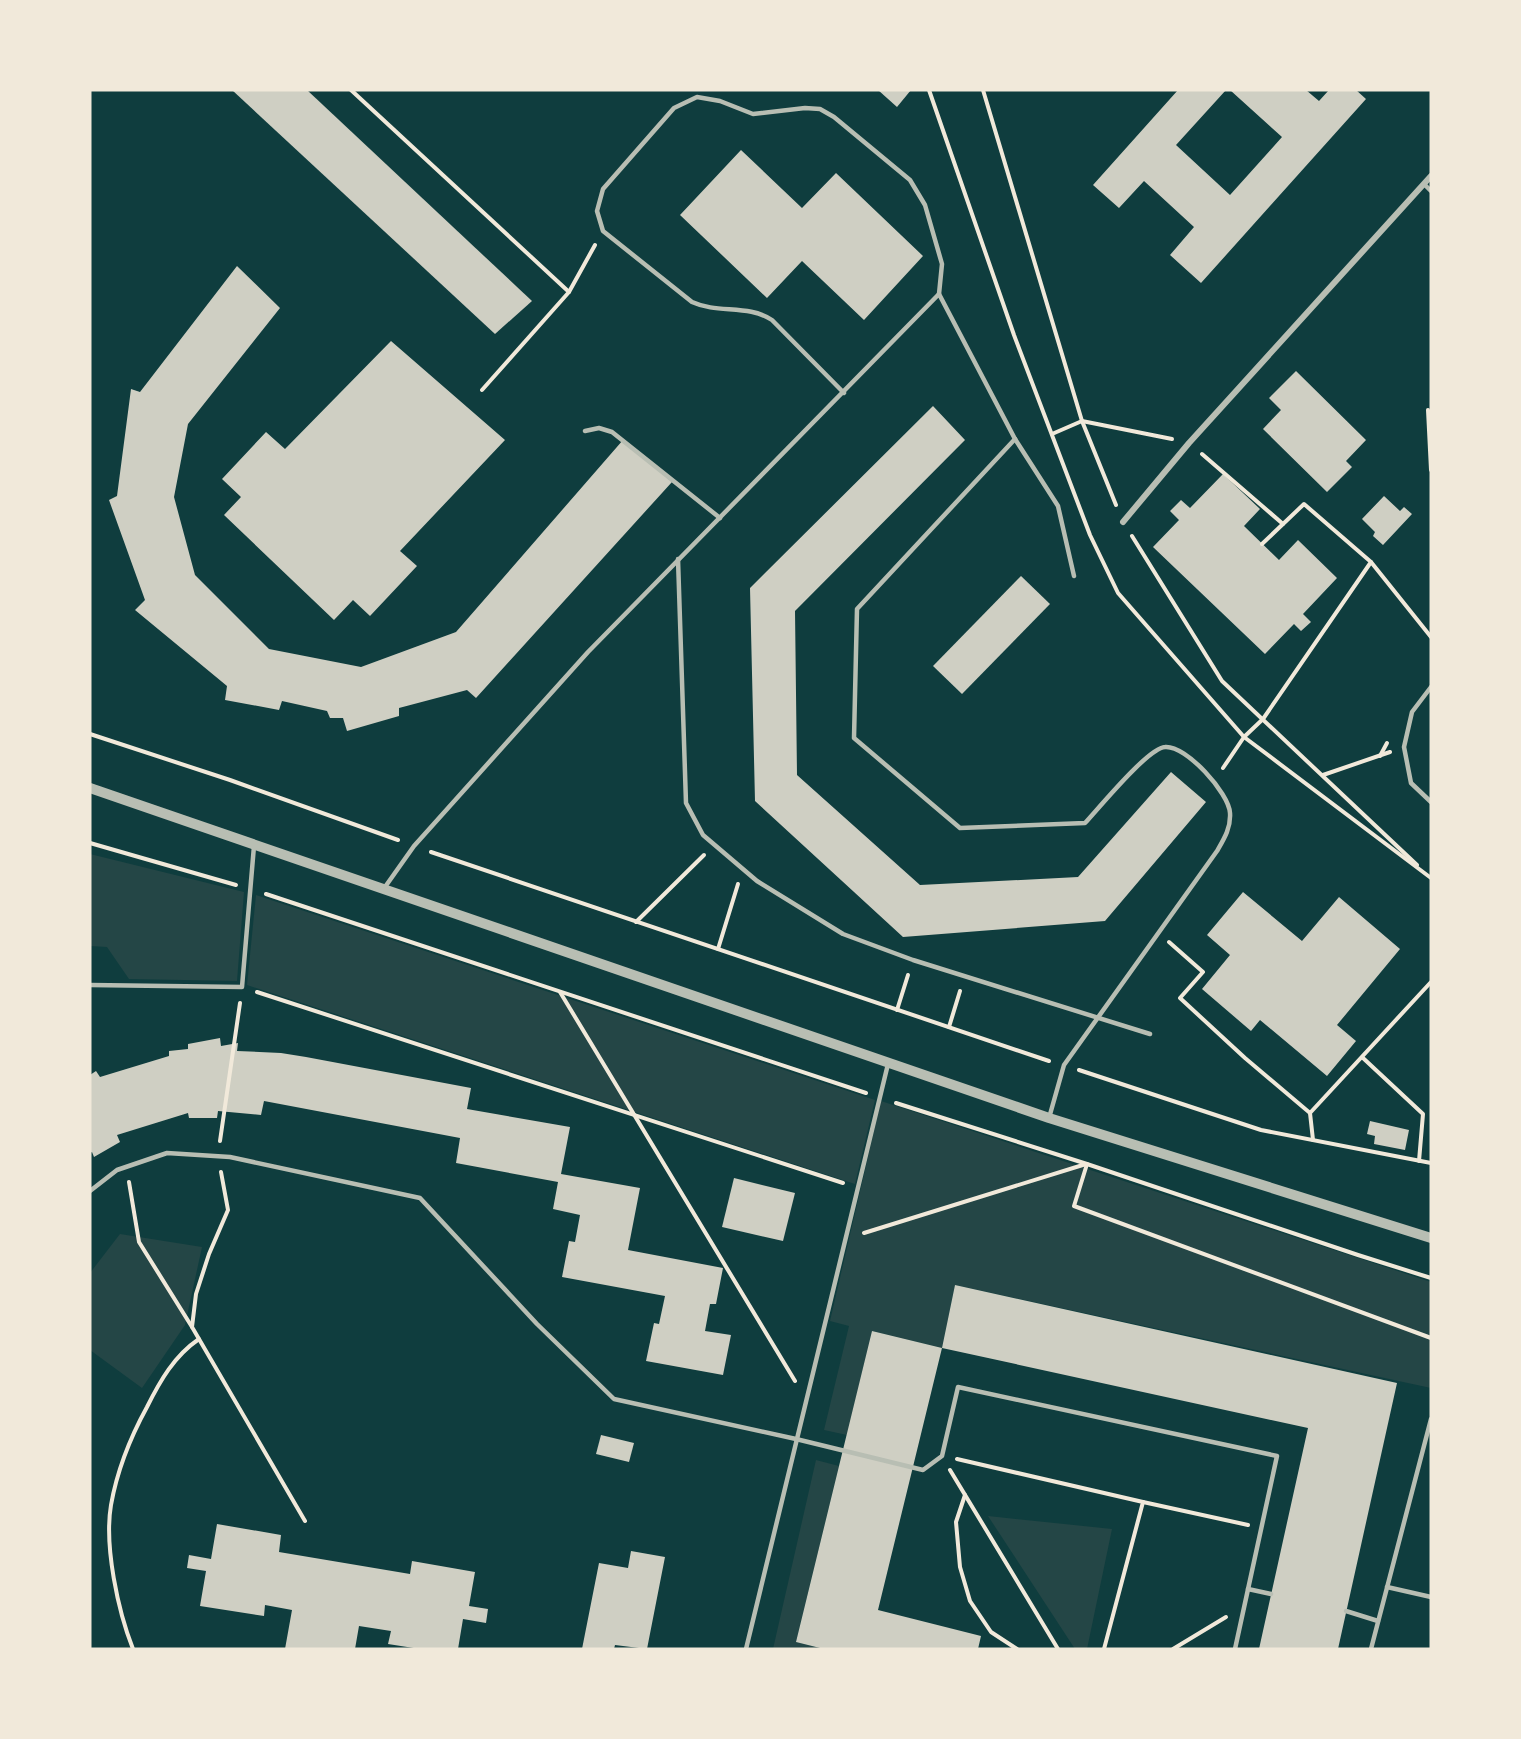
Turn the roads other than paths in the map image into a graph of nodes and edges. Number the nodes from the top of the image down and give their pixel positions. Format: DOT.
graph roads {
  1 [pos="1431,176"];
  2 [pos="1424,184"];
  3 [pos="1431,191"];
  4 [pos="939,294"];
  5 [pos="844,393"];
  6 [pos="585,431"];
  7 [pos="1015,439"];
  8 [pos="720,518"];
  9 [pos="1123,522"];
  10 [pos="678,559"];
  11 [pos="1074,576"];
  12 [pos="1431,687"];
  13 [pos="90,788"];
  14 [pos="1431,802"];
  15 [pos="254,844"];
  16 [pos="383,890"];
  17 [pos="90,985"];
  18 [pos="1098,1018"];
  19 [pos="1150,1034"];
  20 [pos="888,1062"];
  21 [pos="1049,1118"];
  22 [pos="90,1191"];
  23 [pos="1431,1238"];
  24 [pos="1431,1419"];
  25 [pos="796,1439"];
  26 [pos="1387,1587"];
  27 [pos="1248,1589"];
  28 [pos="1271,1594"];
  29 [pos="1431,1597"];
  30 [pos="1346,1611"];
  31 [pos="1378,1621"];
  32 [pos="746,1649"];
  33 [pos="1235,1649"];
  34 [pos="1371,1649"];
  1 -- 2 [label="street"];
  2 -- 3 [label="lane"];
  2 -- 9 [label="street"];
  4 -- 5 [label="lane"];
  4 -- 5 [label="lane"];
  4 -- 7 [label="lane"];
  5 -- 8 [label="lane"];
  6 -- 8 [label="lane"];
  7 -- 11 [label="lane"];
  7 -- 18 [label="lane"];
  8 -- 10 [label="lane"];
  10 -- 16 [label="lane"];
  10 -- 18 [label="lane"];
  12 -- 14 [label="lane"];
  13 -- 15 [label="street"];
  15 -- 16 [label="street"];
  15 -- 17 [label="lane"];
  16 -- 20 [label="street"];
  18 -- 19 [label="lane"];
  18 -- 21 [label="lane"];
  20 -- 21 [label="street"];
  20 -- 25 [label="lane"];
  21 -- 23 [label="street"];
  22 -- 25 [label="lane"];
  24 -- 26 [label="lane"];
  25 -- 27 [label="lane"];
  25 -- 32 [label="lane"];
  26 -- 29 [label="lane"];
  26 -- 31 [label="lane"];
  27 -- 28 [label="lane"];
  27 -- 33 [label="lane"];
  30 -- 31 [label="lane"];
  31 -- 34 [label="lane"];
}
